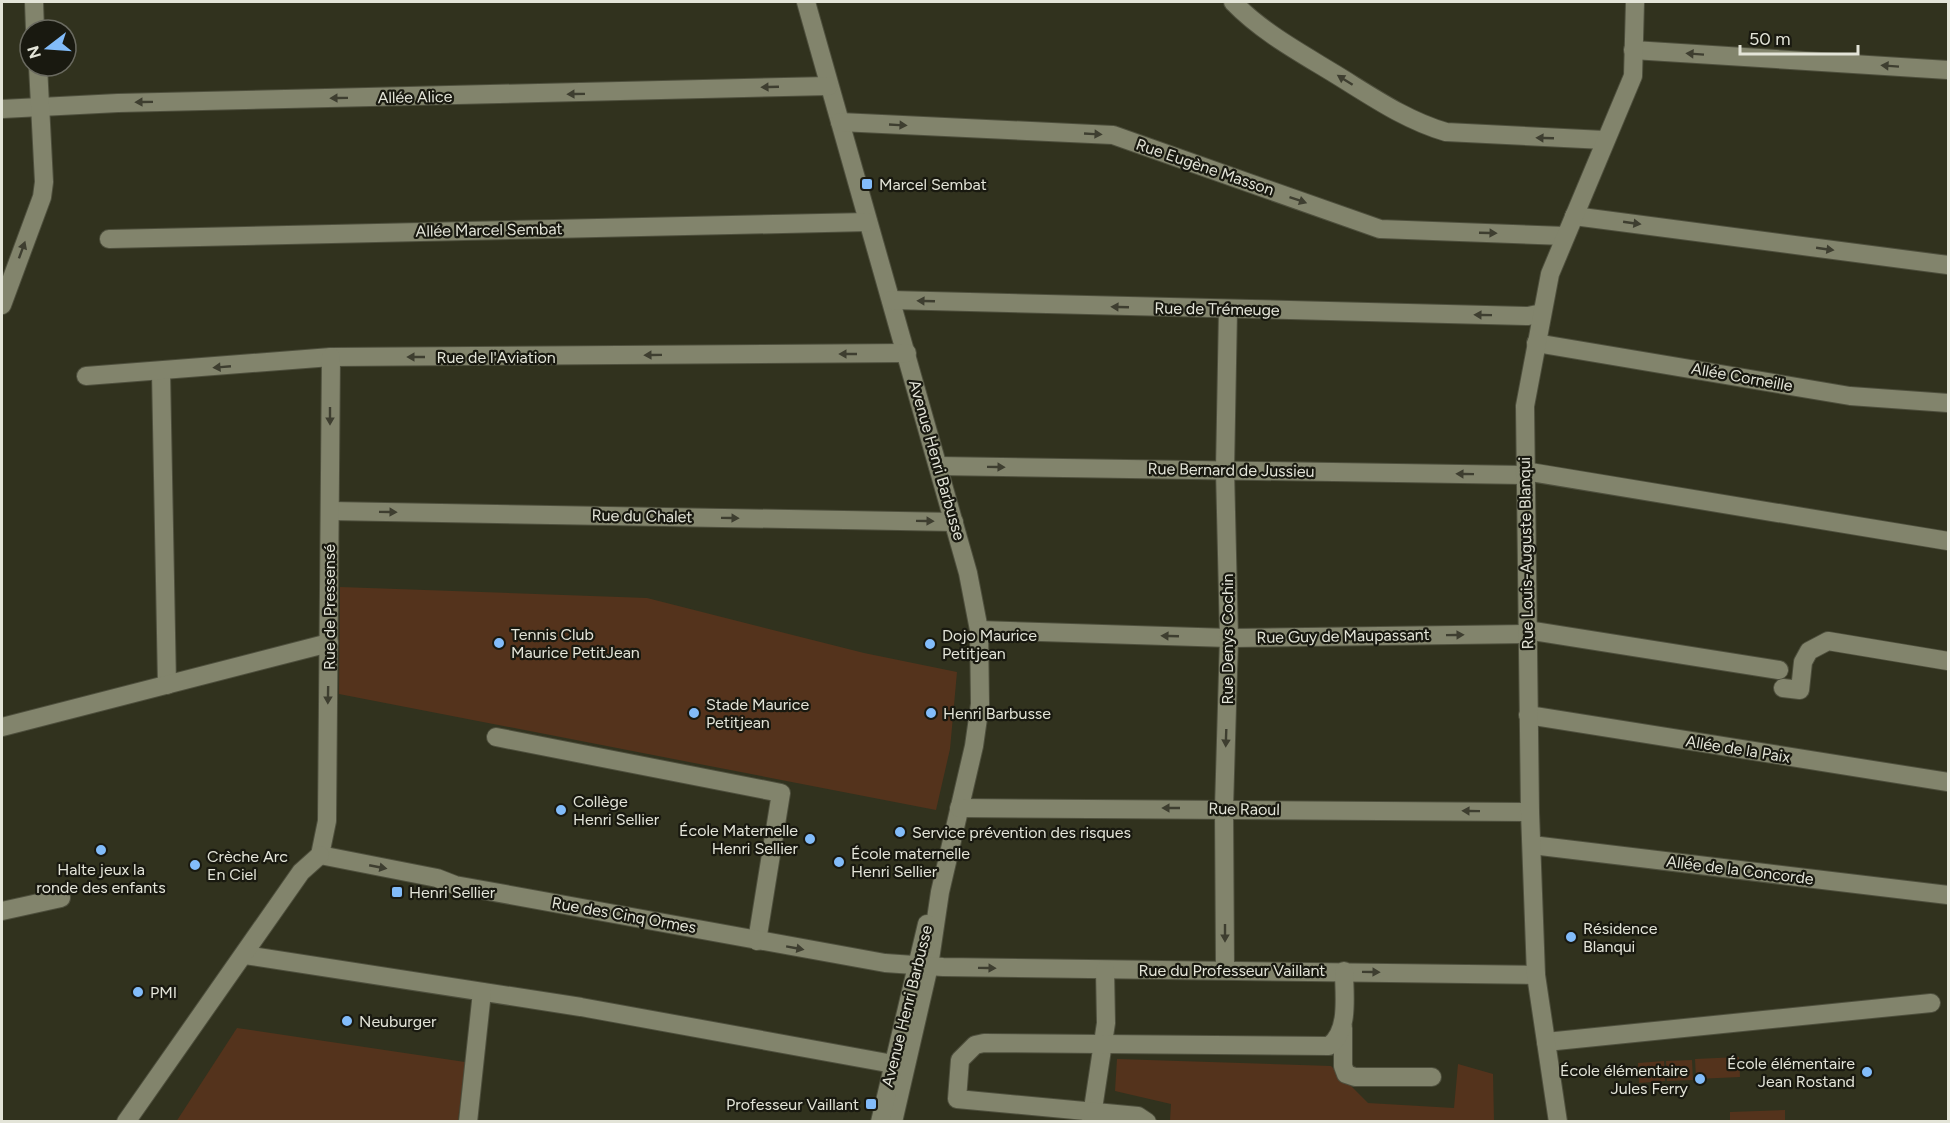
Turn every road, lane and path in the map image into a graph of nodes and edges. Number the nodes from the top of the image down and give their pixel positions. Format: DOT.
graph roads {
  1 [pos="34,2"];
  2 [pos="806,2"];
  3 [pos="1233,2"];
  4 [pos="1635,2"];
  5 [pos="35,18"];
  6 [pos="1633,50"];
  7 [pos="1948,70"];
  8 [pos="39,78"];
  9 [pos="829,86"];
  10 [pos="41,106"];
  11 [pos="2,109"];
  12 [pos="840,122"];
  13 [pos="1604,140"];
  14 [pos="1574,216"];
  15 [pos="868,222"];
  16 [pos="1565,236"];
  17 [pos="109,239"];
  18 [pos="1948,266"];
  19 [pos="891,300"];
  20 [pos="2,305"];
  21 [pos="1228,310"];
  22 [pos="1542,313"];
  23 [pos="1536,343"];
  24 [pos="907,353"];
  25 [pos="331,357"];
  26 [pos="161,372"];
  27 [pos="86,376"];
  28 [pos="1948,403"];
  29 [pos="938,466"];
  30 [pos="1225,470"];
  31 [pos="1524,473"];
  32 [pos="330,511"];
  33 [pos="954,522"];
  34 [pos="1948,541"];
  35 [pos="979,630"];
  36 [pos="1527,632"];
  37 [pos="1229,638"];
  38 [pos="329,643"];
  39 [pos="1948,662"];
  40 [pos="167,685"];
  41 [pos="1528,715"];
  42 [pos="2,727"];
  43 [pos="496,737"];
  44 [pos="1948,782"];
  45 [pos="959,808"];
  46 [pos="1224,808"];
  47 [pos="1530,812"];
  48 [pos="1532,845"];
  49 [pos="320,855"];
  50 [pos="1948,895"];
  51 [pos="61,898"];
  52 [pos="2,910"];
  53 [pos="757,941"];
  54 [pos="245,955"];
  55 [pos="922,965"];
  56 [pos="1225,969"];
  57 [pos="1105,970"];
  58 [pos="1344,971"];
  59 [pos="1536,975"];
  60 [pos="482,992"];
  61 [pos="1931,1003"];
  62 [pos="1343,1025"];
  63 [pos="1546,1042"];
  64 [pos="1103,1043"];
  65 [pos="893,1064"];
  66 [pos="1432,1077"];
  67 [pos="1092,1117"];
  68 [pos="126,1122"];
  69 [pos="468,1122"];
  70 [pos="880,1122"];
  71 [pos="893,1122"];
  72 [pos="1147,1122"];
  73 [pos="1558,1122"];
  1 -- 5 [label="street"];
  2 -- 9 [label="street, Avenue Henri Barbusse"];
  13 -- 3 [label="street, one-way"];
  4 -- 6 [label="street, Rue Louis-Auguste Blanqui"];
  7 -- 6 [label="street, one-way"];
  6 -- 13 [label="street, Rue Louis-Auguste Blanqui"];
  8 -- 10 [label="street"];
  9 -- 10 [label="street, Allée Alice, one-way"];
  9 -- 12 [label="street, Avenue Henri Barbusse"];
  10 -- 11 [label="street, Allée Alice"];
  20 -- 10 [label="street, one-way"];
  12 -- 15 [label="street, Avenue Henri Barbusse"];
  12 -- 16 [label="street, Rue Eugène Masson, one-way"];
  13 -- 14 [label="street, Rue Louis-Auguste Blanqui"];
  14 -- 16 [label="street, Rue Louis-Auguste Blanqui"];
  14 -- 18 [label="street, one-way"];
  15 -- 17 [label="street, Allée Marcel Sembat"];
  15 -- 19 [label="street, Avenue Henri Barbusse"];
  16 -- 22 [label="street, Rue Louis-Auguste Blanqui"];
  21 -- 19 [label="street, Rue de Trémeuge, one-way"];
  19 -- 24 [label="street, Avenue Henri Barbusse"];
  22 -- 21 [label="street, Rue de Trémeuge, one-way"];
  21 -- 30 [label="street, Rue Denys Cochin"];
  22 -- 23 [label="street, Rue Louis-Auguste Blanqui"];
  23 -- 28 [label="street, Allée Corneille"];
  23 -- 31 [label="street, Rue Louis-Auguste Blanqui"];
  24 -- 25 [label="street, Rue de l'Aviation, one-way"];
  24 -- 29 [label="street, Avenue Henri Barbusse"];
  25 -- 26 [label="street, Rue de l'Aviation, one-way"];
  25 -- 32 [label="street, Rue de Pressensé, one-way"];
  26 -- 27 [label="street, Rue de l'Aviation"];
  26 -- 40 [label="street"];
  29 -- 30 [label="street, Rue Bernard de Jussieu, one-way"];
  29 -- 33 [label="street, Avenue Henri Barbusse"];
  31 -- 30 [label="street, Rue Bernard de Jussieu, one-way"];
  30 -- 37 [label="street, Rue Denys Cochin"];
  31 -- 34 [label="street, Rue Bernard de Jussieu"];
  31 -- 36 [label="street, Rue Louis-Auguste Blanqui"];
  32 -- 33 [label="street, Rue du Chalet, one-way"];
  32 -- 38 [label="street, Rue de Pressensé"];
  33 -- 35 [label="street, Avenue Henri Barbusse"];
  37 -- 35 [label="street, Rue Guy de Maupassant, one-way"];
  35 -- 45 [label="street, Avenue Henri Barbusse"];
  37 -- 36 [label="street, Rue Guy de Maupassant, one-way"];
  36 -- 39 [label="street, Rue Guy de Maupassant"];
  36 -- 41 [label="street, Rue Louis-Auguste Blanqui"];
  37 -- 46 [label="street, Rue Denys Cochin, one-way"];
  38 -- 40 [label="street"];
  38 -- 49 [label="street, Rue de Pressensé, one-way"];
  40 -- 42 [label="street"];
  41 -- 44 [label="street, Allée de la Paix"];
  41 -- 47 [label="street, Rue Louis-Auguste Blanqui"];
  43 -- 53 [label="street"];
  46 -- 45 [label="street, Rue Raoul, one-way"];
  45 -- 55 [label="street, Avenue Henri Barbusse"];
  47 -- 46 [label="street, Rue Raoul, one-way"];
  46 -- 56 [label="street, Rue Denys Cochin, one-way"];
  47 -- 48 [label="street, Rue Louis-Auguste Blanqui"];
  48 -- 50 [label="street, Allée de la Concorde"];
  48 -- 59 [label="street, Rue Louis-Auguste Blanqui"];
  49 -- 53 [label="street, Rue des Cinq Ormes, one-way"];
  49 -- 54 [label="street"];
  51 -- 52 [label="street"];
  53 -- 55 [label="street, Rue des Cinq Ormes, one-way"];
  54 -- 60 [label="street"];
  54 -- 68 [label="street"];
  55 -- 57 [label="street, Rue du Professeur Vaillant, one-way"];
  55 -- 65 [label="street, Avenue Henri Barbusse"];
  55 -- 71 [label="street, Avenue Henri Barbusse"];
  56 -- 57 [label="street, Rue du Professeur Vaillant"];
  56 -- 58 [label="street, Rue du Professeur Vaillant"];
  57 -- 64 [label="street"];
  58 -- 59 [label="street, Rue du Professeur Vaillant, one-way"];
  58 -- 62 [label="street"];
  59 -- 63 [label="street, Rue Louis-Auguste Blanqui"];
  60 -- 65 [label="street"];
  60 -- 69 [label="street"];
  61 -- 63 [label="street"];
  62 -- 64 [label="street"];
  62 -- 66 [label="street"];
  63 -- 73 [label="street, Rue Louis-Auguste Blanqui"];
  64 -- 67 [label="street"];
  64 -- 67 [label="street"];
  65 -- 70 [label="street, Avenue Henri Barbusse"];
  67 -- 72 [label="street"];
}
